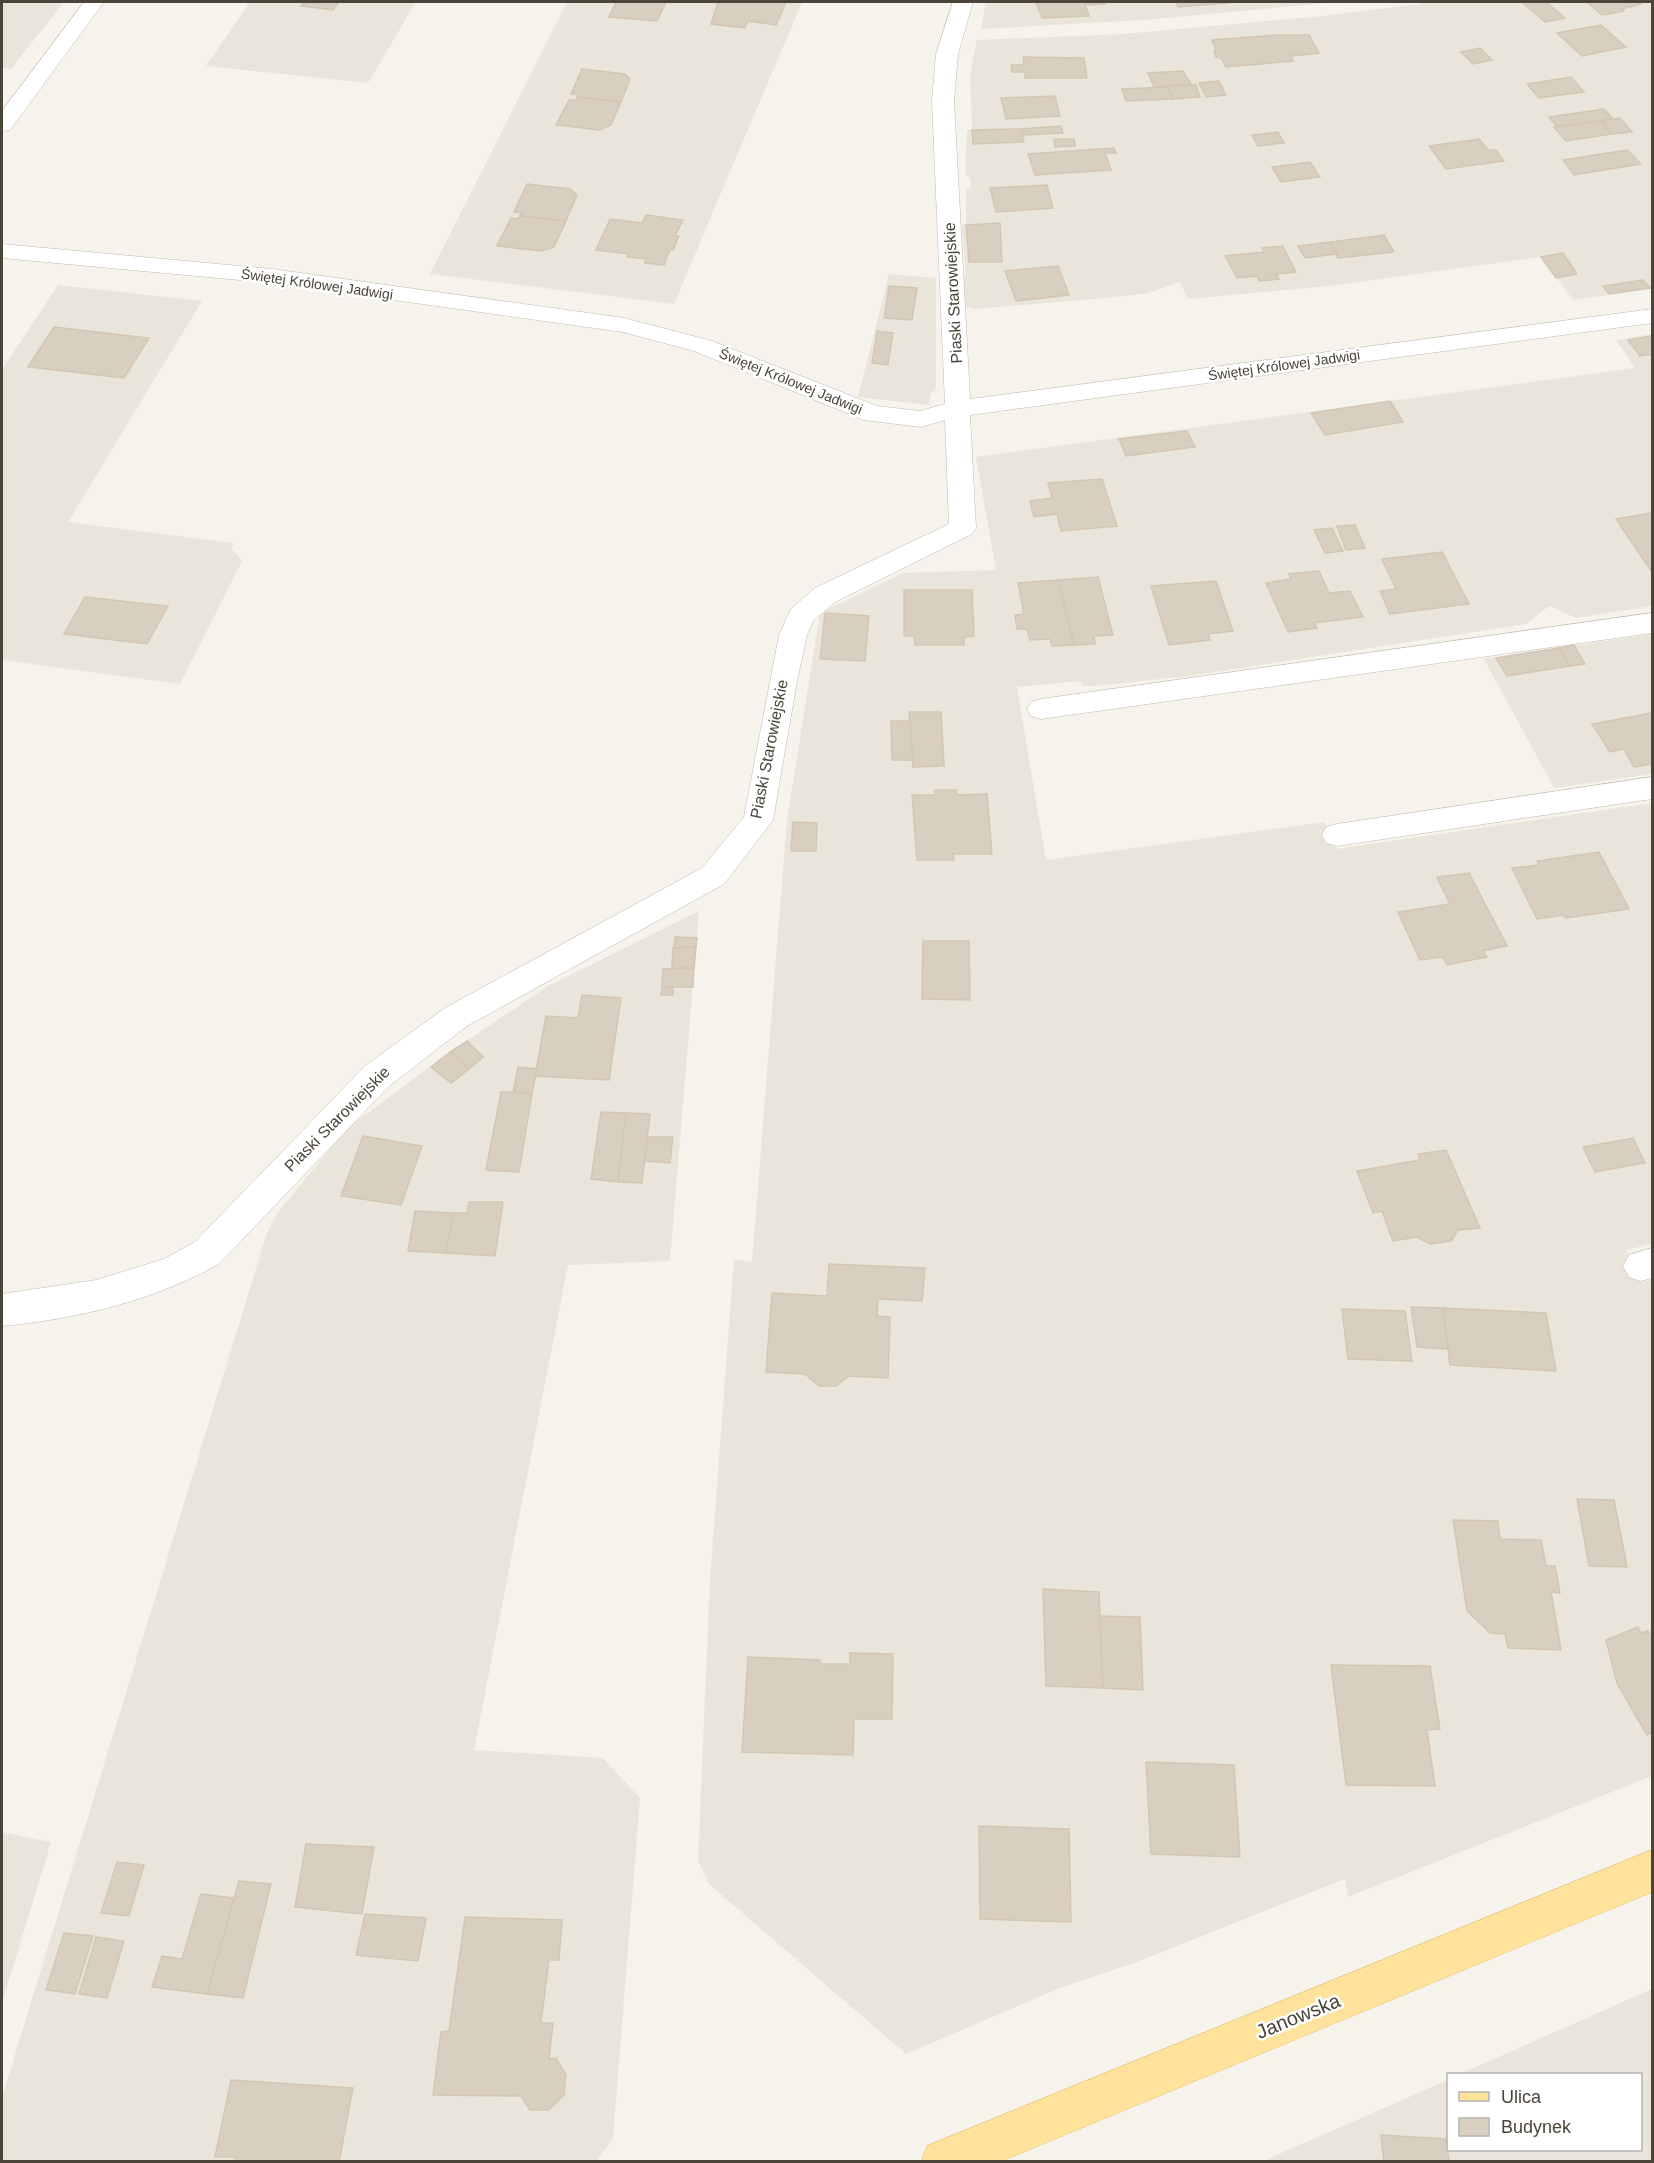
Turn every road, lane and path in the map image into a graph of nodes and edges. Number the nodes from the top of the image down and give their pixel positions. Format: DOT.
graph roads {
  1 [pos="94,2"];
  2 [pos="963,2"];
  3 [pos="2,125"];
  4 [pos="2,251"];
  5 [pos="1653,316"];
  6 [pos="959,408"];
  7 [pos="1653,623"];
  8 [pos="1041,709"];
  9 [pos="1653,788"];
  10 [pos="1336,834"];
  11 [pos="2,1310"];
  12 [pos="1653,1871"];
  13 [pos="943,2162"];
  1 -- 3 [label="street"];
  2 -- 6 [label="street, Piaski Starowiejskie"];
  4 -- 6 [label="street, Świętej Królowej Jadwigi"];
  5 -- 6 [label="street, Świętej Królowej Jadwigi"];
  6 -- 11 [label="street, Piaski Starowiejskie"];
  7 -- 8 [label="street"];
  9 -- 10 [label="street"];
  12 -- 13 [label="main road, Janowska"];
}
